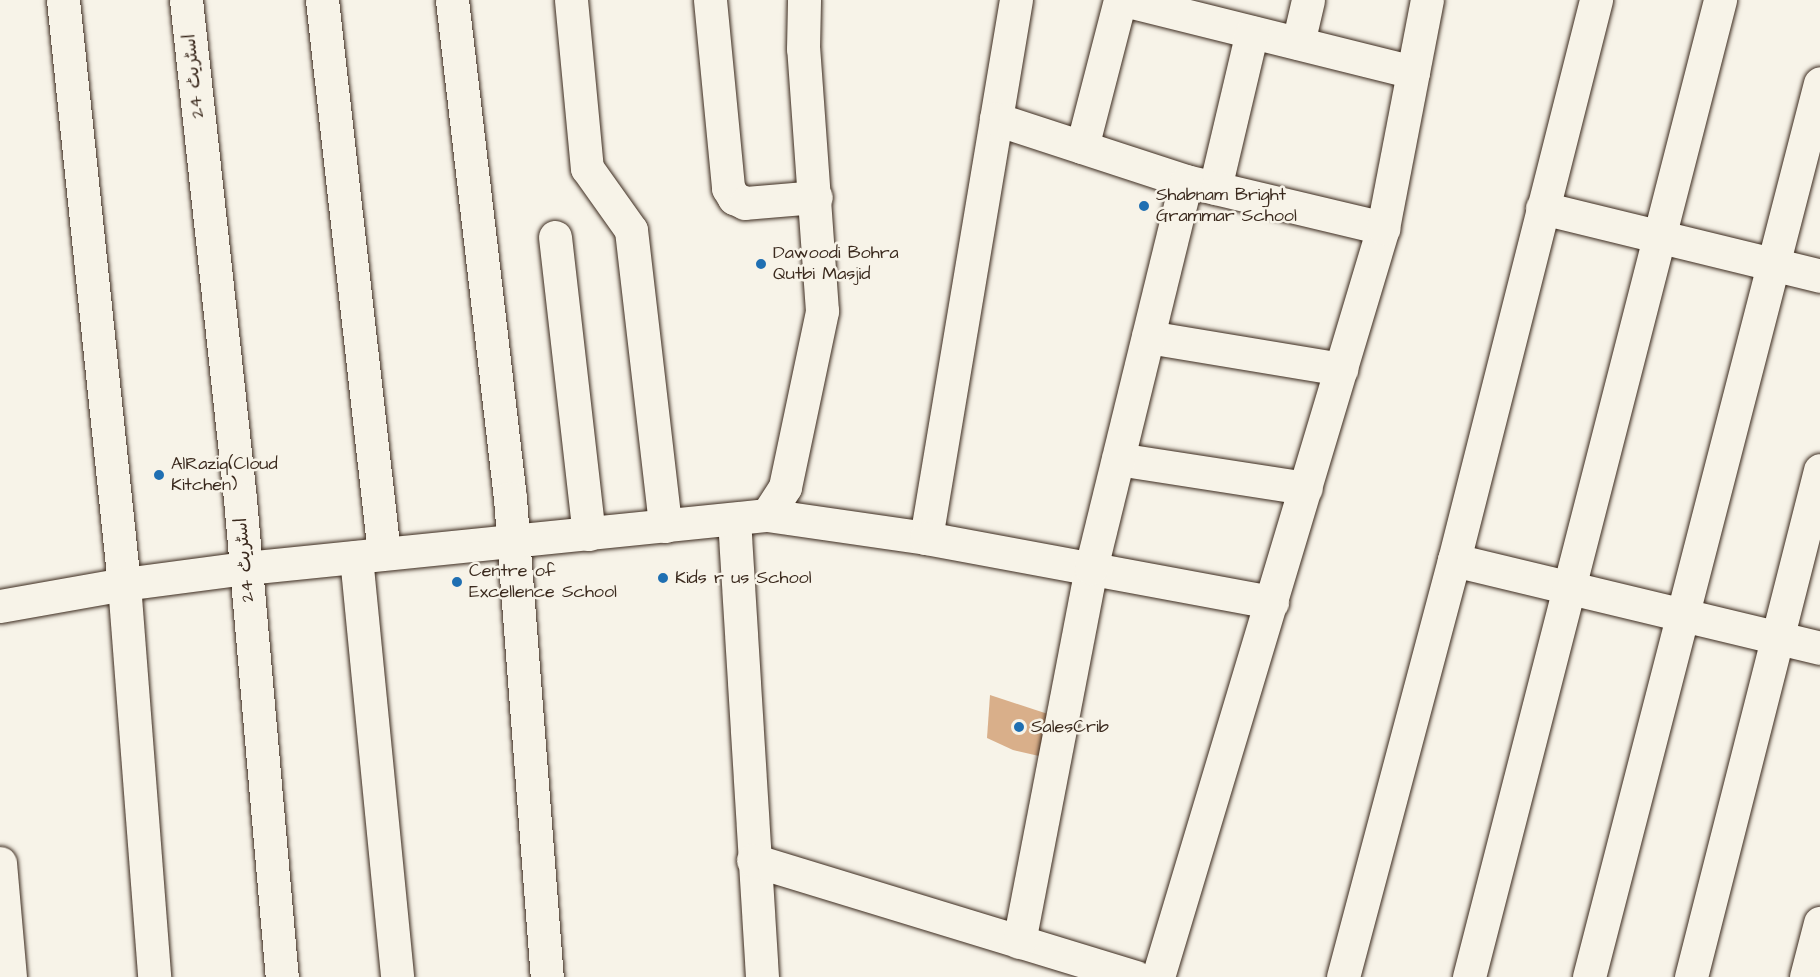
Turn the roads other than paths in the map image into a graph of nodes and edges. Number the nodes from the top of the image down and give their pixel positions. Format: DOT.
graph roads {
  1 [pos="63,0"];
  2 [pos="186,0"];
  3 [pos="322,0"];
  4 [pos="452,0"];
  5 [pos="571,0"];
  6 [pos="710,0"];
  7 [pos="804,0"];
  8 [pos="1016,0"];
  9 [pos="1120,0"];
  10 [pos="1124,0"];
  11 [pos="1308,0"];
  12 [pos="1427,0"];
  13 [pos="1596,0"];
  14 [pos="1720,0"];
  15 [pos="1156,4"];
  16 [pos="1252,32"];
  17 [pos="1298,43"];
  18 [pos="1413,72"];
  19 [pos="1820,83"];
  20 [pos="996,119"];
  21 [pos="1082,147"];
  22 [pos="1201,185"];
  23 [pos="816,197"];
  24 [pos="1542,208"];
  25 [pos="1383,228"];
  26 [pos="555,237"];
  27 [pos="1659,237"];
  28 [pos="1773,264"];
  29 [pos="1820,276"];
  30 [pos="1148,337"];
  31 [pos="1341,369"];
  32 [pos="1118,459"];
  33 [pos="1820,470"];
  34 [pos="1306,488"];
  35 [pos="767,515"];
  36 [pos="734,519"];
  37 [pos="665,526"];
  38 [pos="589,534"];
  39 [pos="926,538"];
  40 [pos="513,541"];
  41 [pos="370,556"];
  42 [pos="1454,560"];
  43 [pos="246,568"];
  44 [pos="1091,568"];
  45 [pos="124,584"];
  46 [pos="1569,588"];
  47 [pos="1272,603"];
  48 [pos="0,606"];
  49 [pos="1682,615"];
  50 [pos="1776,637"];
  51 [pos="1820,648"];
  52 [pos="753,860"];
  53 [pos="0,863"];
  54 [pos="1820,923"];
  55 [pos="1019,942"];
  56 [pos="10,977"];
  57 [pos="154,977"];
  58 [pos="282,977"];
  59 [pos="397,977"];
  60 [pos="547,977"];
  61 [pos="762,977"];
  62 [pos="1136,977"];
  63 [pos="1158,977"];
  64 [pos="1343,977"];
  65 [pos="1469,977"];
  66 [pos="1588,977"];
  67 [pos="1692,977"];
  68 [pos="1806,977"];
  1 -- 45 [label="street"];
  2 -- 43 [label="street, اسٹریٹ 24"];
  3 -- 41 [label="street"];
  4 -- 40 [label="street"];
  5 -- 37 [label="street"];
  6 -- 23 [label="street"];
  7 -- 23 [label="street"];
  8 -- 20 [label="street"];
  9 -- 21 [label="street"];
  10 -- 15 [label="street"];
  11 -- 17 [label="street"];
  12 -- 18 [label="street"];
  13 -- 24 [label="street"];
  14 -- 27 [label="street"];
  15 -- 16 [label="street"];
  16 -- 17 [label="street"];
  16 -- 22 [label="street"];
  17 -- 18 [label="street"];
  18 -- 25 [label="street"];
  19 -- 28 [label="street"];
  20 -- 21 [label="street"];
  20 -- 39 [label="street"];
  21 -- 22 [label="street"];
  22 -- 25 [label="street"];
  22 -- 30 [label="street"];
  23 -- 35 [label="street"];
  24 -- 27 [label="street"];
  24 -- 42 [label="street"];
  25 -- 31 [label="street"];
  26 -- 38 [label="street"];
  27 -- 28 [label="street"];
  27 -- 46 [label="street"];
  28 -- 29 [label="street"];
  28 -- 49 [label="street"];
  30 -- 31 [label="street"];
  30 -- 32 [label="street"];
  31 -- 34 [label="street"];
  32 -- 34 [label="street"];
  32 -- 44 [label="street"];
  33 -- 50 [label="street"];
  34 -- 47 [label="street"];
  35 -- 36 [label="street"];
  35 -- 39 [label="street"];
  36 -- 37 [label="street"];
  36 -- 52 [label="street"];
  37 -- 38 [label="street"];
  38 -- 40 [label="street"];
  39 -- 44 [label="street"];
  40 -- 41 [label="street"];
  40 -- 60 [label="street"];
  41 -- 43 [label="street"];
  41 -- 59 [label="street"];
  42 -- 46 [label="street"];
  42 -- 64 [label="street"];
  43 -- 45 [label="street"];
  43 -- 58 [label="street, اسٹریٹ 24"];
  44 -- 47 [label="street"];
  44 -- 55 [label="street"];
  45 -- 48 [label="street"];
  45 -- 57 [label="street"];
  46 -- 49 [label="street"];
  46 -- 65 [label="street"];
  47 -- 63 [label="street"];
  49 -- 50 [label="street"];
  49 -- 66 [label="street"];
  50 -- 51 [label="street"];
  50 -- 67 [label="street"];
  52 -- 55 [label="street"];
  52 -- 61 [label="street"];
  53 -- 56 [label="street"];
  54 -- 68 [label="street"];
  55 -- 62 [label="street"];
}
